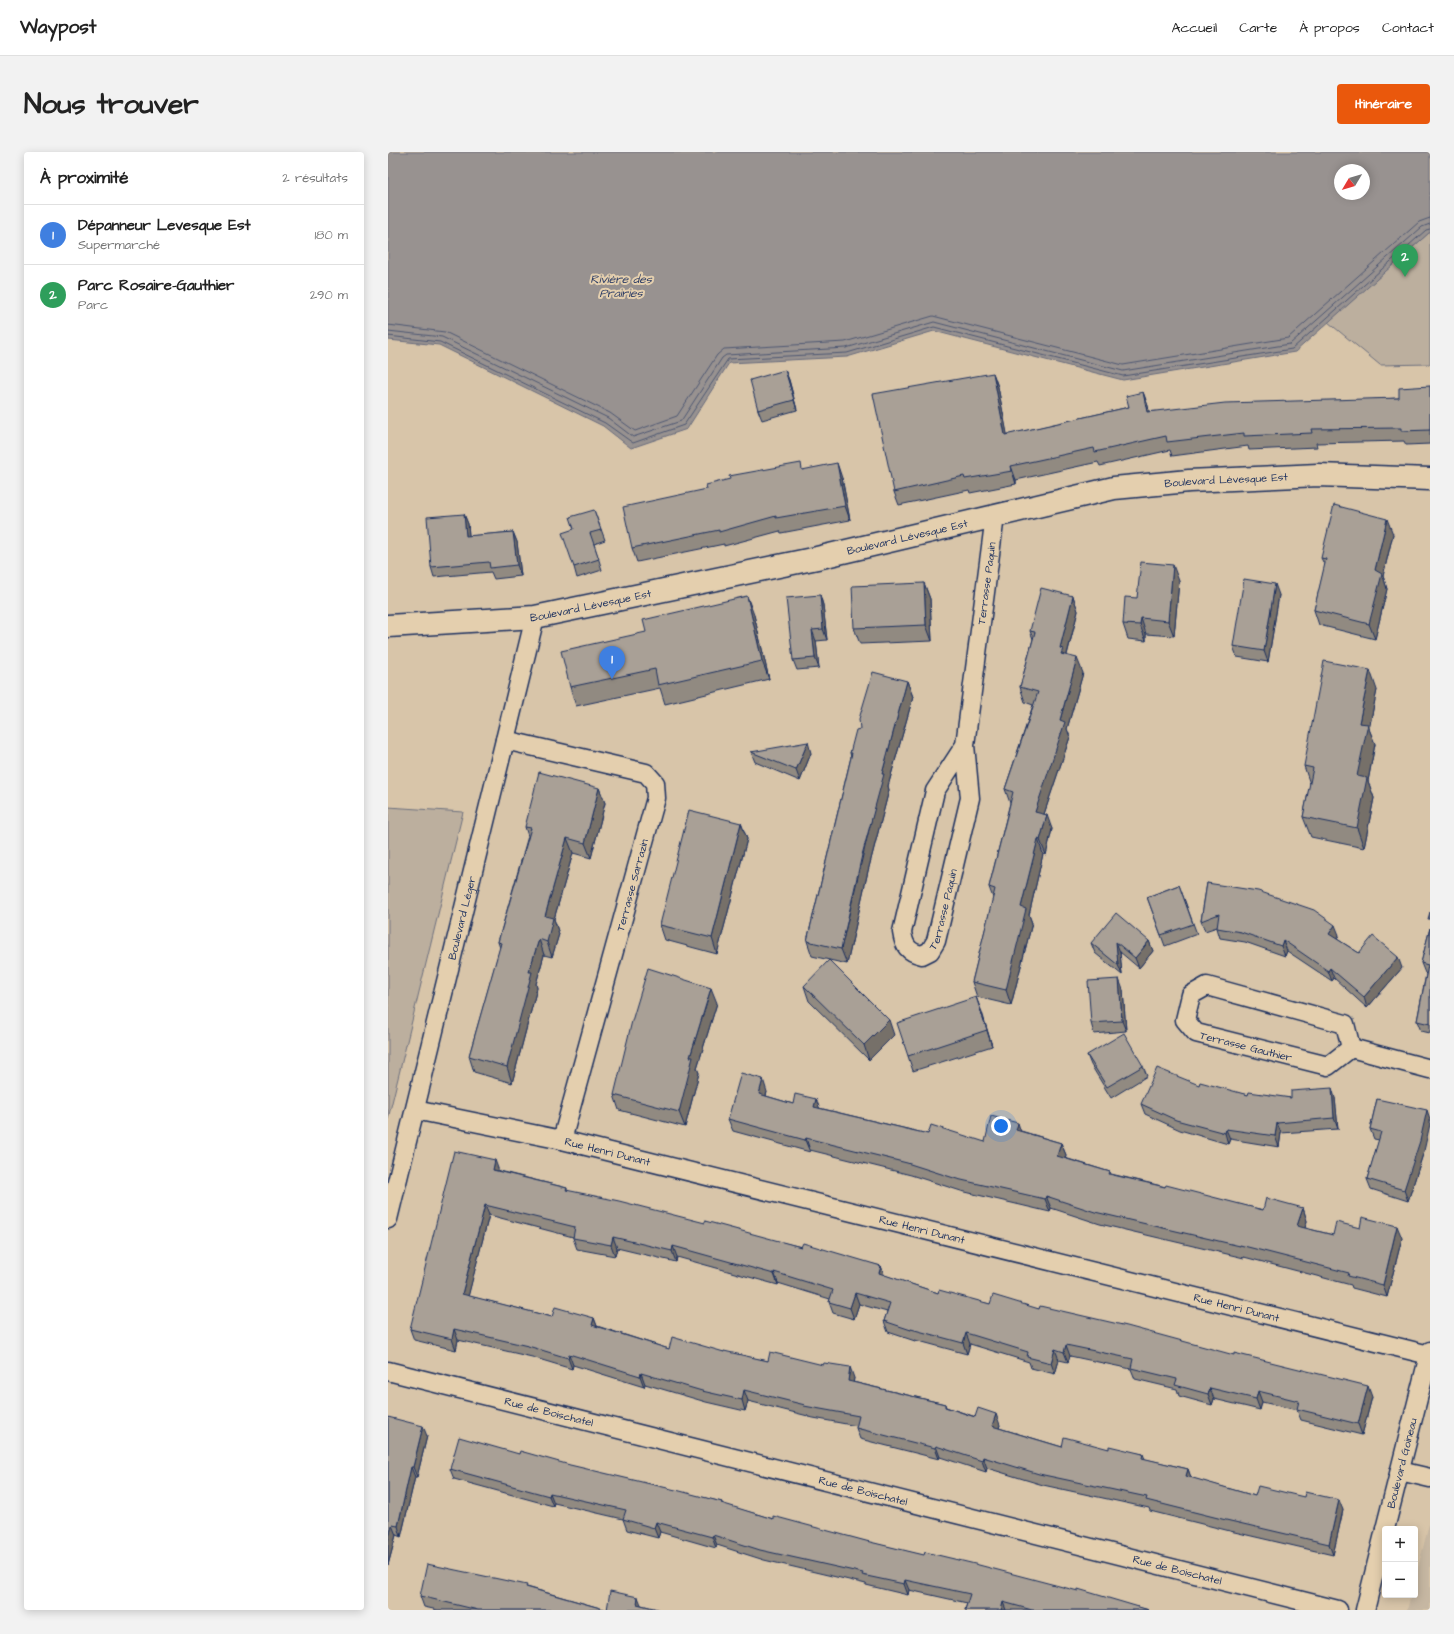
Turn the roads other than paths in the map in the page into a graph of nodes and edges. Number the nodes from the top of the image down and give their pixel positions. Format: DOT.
graph roads {
  1 [pos="1430,479"];
  2 [pos="995,516"];
  3 [pos="534,617"];
  4 [pos="388,626"];
  5 [pos="505,740"];
  6 [pos="965,745"];
  7 [pos="1351,1048"];
  8 [pos="1430,1069"];
  9 [pos="414,1110"];
  10 [pos="562,1140"];
  11 [pos="388,1218"];
  12 [pos="1429,1353"];
  13 [pos="388,1371"];
  14 [pos="1400,1471"];
  15 [pos="1430,1478"];
  16 [pos="1386,1526"];
  17 [pos="1382,1542"];
  18 [pos="1338,1610"];
  19 [pos="1365,1610"];
  1 -- 2 [label="street, Boulevard Lévesque Est"];
  2 -- 3 [label="street, Boulevard Lévesque Est"];
  2 -- 6 [label="street, Terrasse Paquin"];
  3 -- 4 [label="street, Boulevard Lévesque Est"];
  3 -- 5 [label="street, Boulevard Léger"];
  5 -- 9 [label="street, Boulevard Léger"];
  5 -- 10 [label="street, Terrasse Sarrazin"];
  6 -- 6 [label="street, Terrasse Paquin"];
  7 -- 7 [label="street, Terrasse Gauthier"];
  7 -- 8 [label="street"];
  9 -- 10 [label="street, Rue Henri Dunant"];
  9 -- 11 [label="street, Boulevard Léger"];
  10 -- 12 [label="street, Rue Henri Dunant"];
  12 -- 14 [label="street, Boulevard Goineau"];
  13 -- 18 [label="street, Rue de Boischatel"];
  14 -- 15 [label="street"];
  14 -- 16 [label="street, Boulevard Goineau"];
  17 -- 19 [label="street, Boulevard Goineau"];
}
